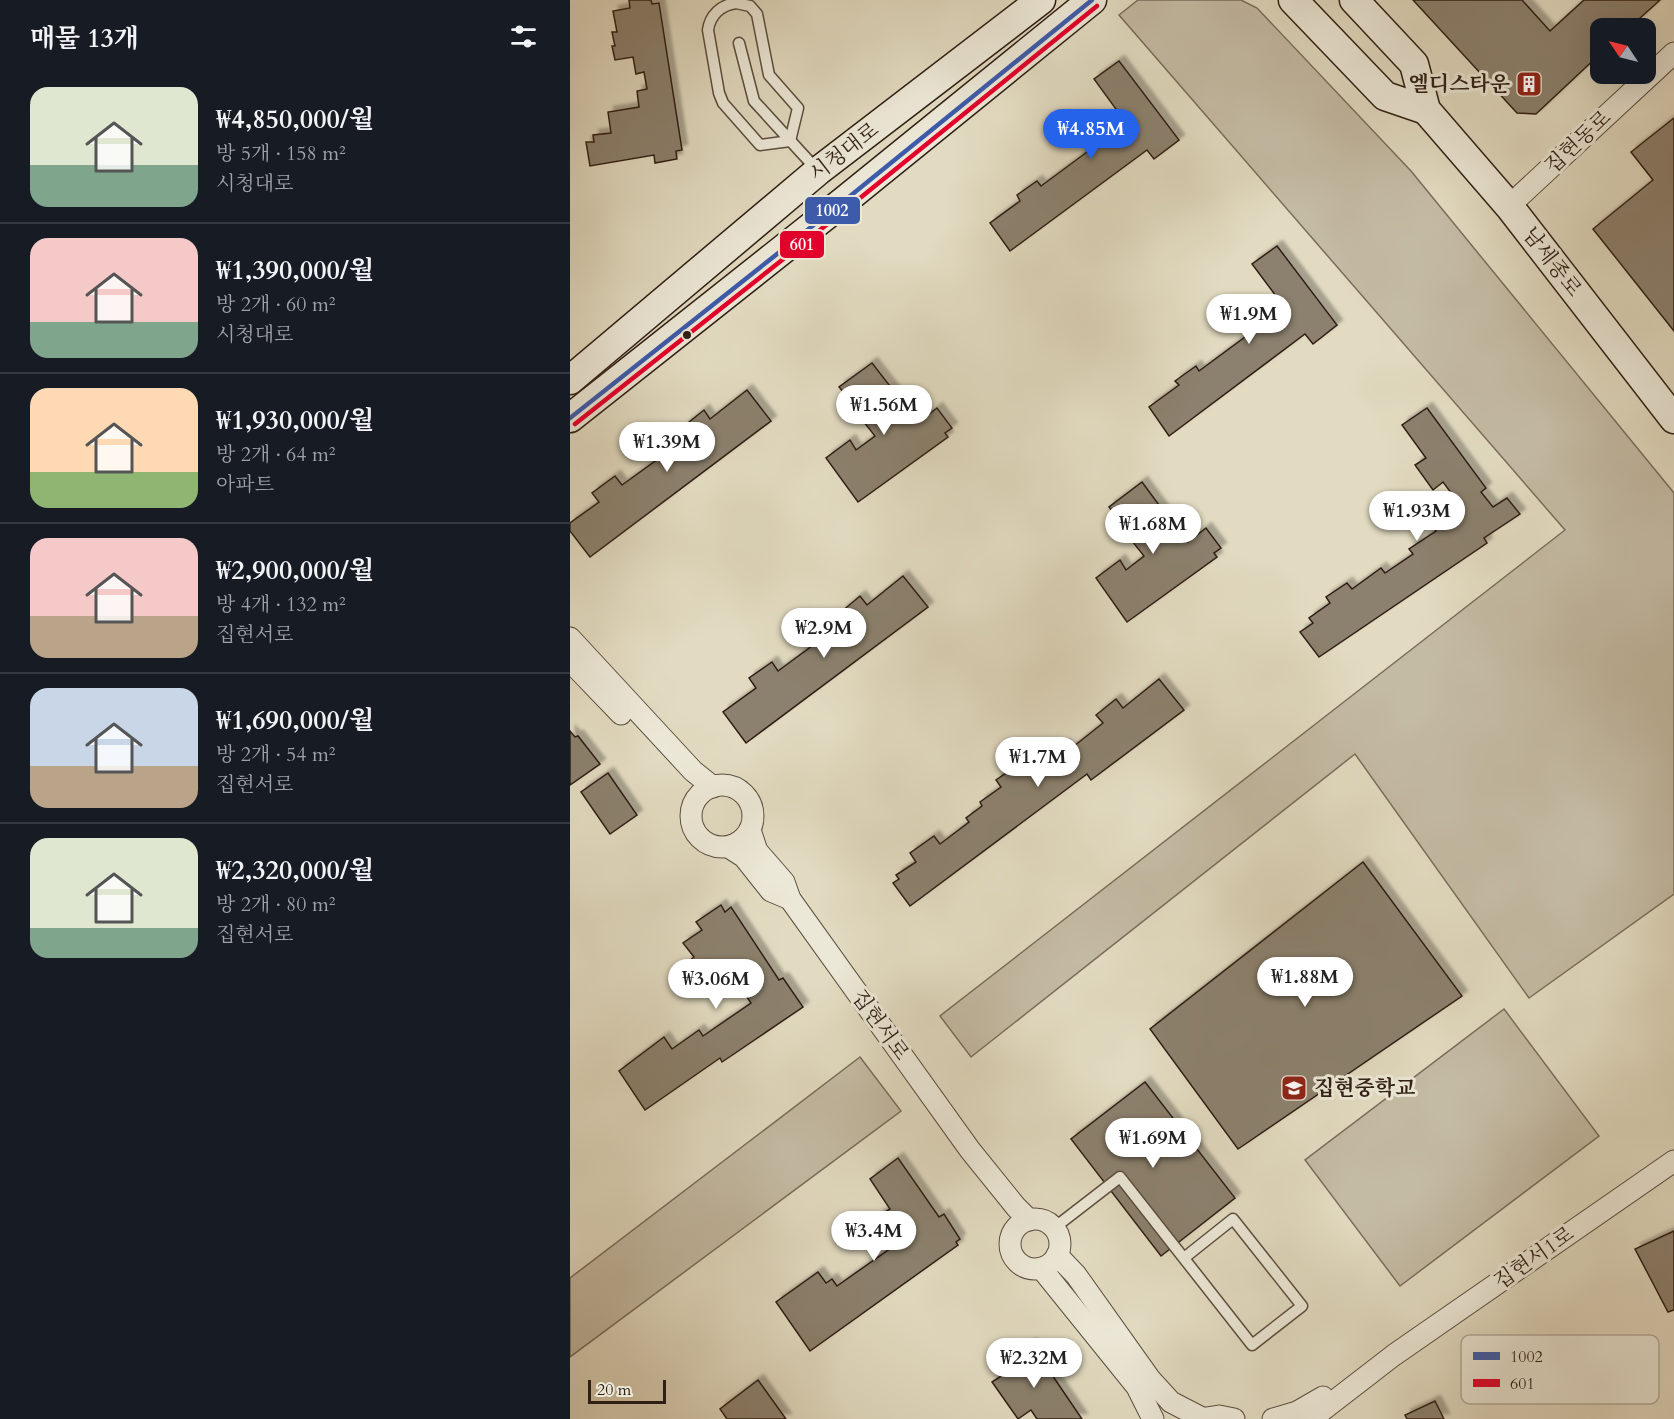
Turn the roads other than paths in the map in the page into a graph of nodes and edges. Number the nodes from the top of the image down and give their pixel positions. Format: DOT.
graph roads {
  1 [pos="1041,0"];
  2 [pos="1092,0"];
  3 [pos="1293,0"];
  4 [pos="1354,0"];
  5 [pos="739,43"];
  6 [pos="1674,53"];
  7 [pos="1426,110"];
  8 [pos="790,141"];
  9 [pos="818,171"];
  10 [pos="1509,206"];
  11 [pos="570,380"];
  12 [pos="570,418"];
  13 [pos="1674,418"];
  14 [pos="570,638"];
  15 [pos="570,661"];
  16 [pos="704,793"];
  17 [pos="750,830"];
  18 [pos="728,847"];
  19 [pos="789,899"];
  20 [pos="1674,1161"];
  21 [pos="1021,1226"];
  22 [pos="1054,1228"];
  23 [pos="1184,1258"];
  24 [pos="1049,1262"];
  25 [pos="1394,1355"];
  26 [pos="1201,1418"];
  27 [pos="1153,1419"];
  28 [pos="1234,1419"];
  29 [pos="1273,1419"];
  30 [pos="1311,1419"];
  1 -- 9 [label="street, 시청대로"];
  2 -- 12 [label="street, 시청대로"];
  3 -- 7 [label="street"];
  4 -- 7 [label="street, 남세종로"];
  5 -- 8 [label="lane"];
  6 -- 10 [label="street, 집현동로"];
  7 -- 10 [label="street, 남세종로"];
  8 -- 8 [label="lane"];
  8 -- 9 [label="lane"];
  9 -- 11 [label="street, 시청대로"];
  10 -- 13 [label="street, 남세종로"];
  14 -- 16 [label="street"];
  15 -- 16 [label="street"];
  16 -- 17 [label="street"];
  16 -- 18 [label="street"];
  17 -- 18 [label="street"];
  17 -- 19 [label="street, 집현서로"];
  18 -- 19 [label="street, 집현서로"];
  19 -- 21 [label="street, 집현서로"];
  20 -- 25 [label="street, 집현서1로"];
  21 -- 22 [label="street"];
  21 -- 24 [label="street"];
  22 -- 23 [label="lane"];
  22 -- 24 [label="street"];
  23 -- 23 [label="lane"];
  24 -- 26 [label="street"];
  24 -- 27 [label="street"];
  25 -- 29 [label="street, 집현서1로"];
  25 -- 30 [label="street, 집현서1로"];
  26 -- 28 [label="street"];
}
